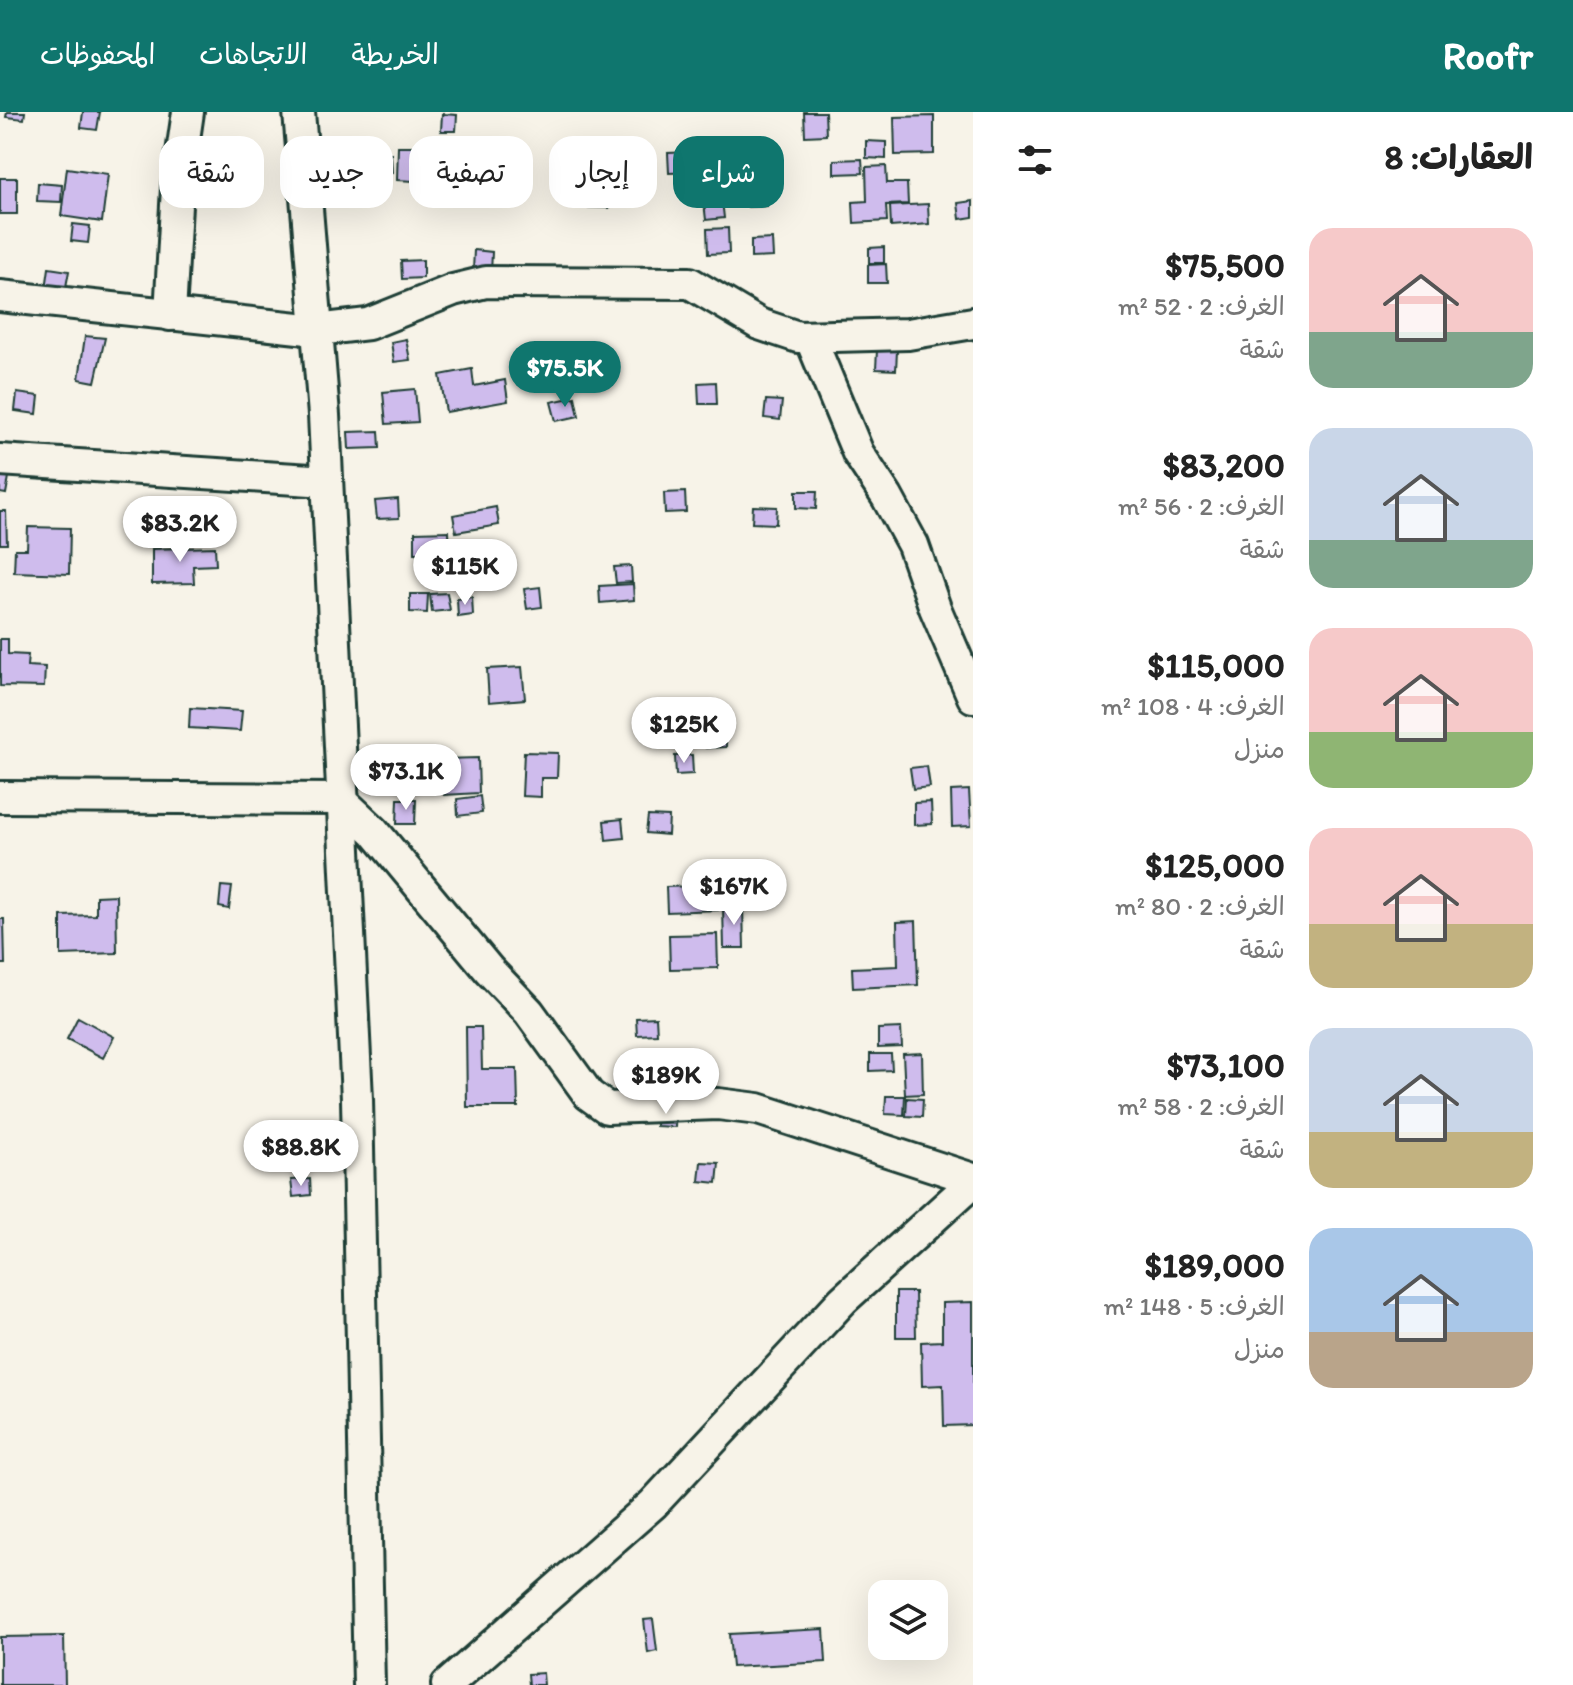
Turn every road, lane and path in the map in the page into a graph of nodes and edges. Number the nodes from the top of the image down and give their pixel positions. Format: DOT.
graph roads {
  1 [pos="188,112"];
  2 [pos="299,112"];
  3 [pos="0,296"];
  4 [pos="170,315"];
  5 [pos="973,323"];
  6 [pos="317,330"];
  7 [pos="810,337"];
  8 [pos="0,460"];
  9 [pos="327,481"];
  10 [pos="973,697"];
  11 [pos="0,797"];
  12 [pos="340,799"];
  13 [pos="973,1180"];
  14 [pos="369,1685"];
  15 [pos="447,1685"];
  1 -- 4 [label="street"];
  2 -- 6 [label="street"];
  3 -- 4 [label="street"];
  4 -- 6 [label="street"];
  5 -- 7 [label="street"];
  6 -- 7 [label="street"];
  6 -- 9 [label="street"];
  7 -- 10 [label="street"];
  8 -- 9 [label="street"];
  9 -- 12 [label="street"];
  11 -- 12 [label="street"];
  12 -- 13 [label="street"];
  12 -- 14 [label="street"];
  13 -- 15 [label="street"];
}
